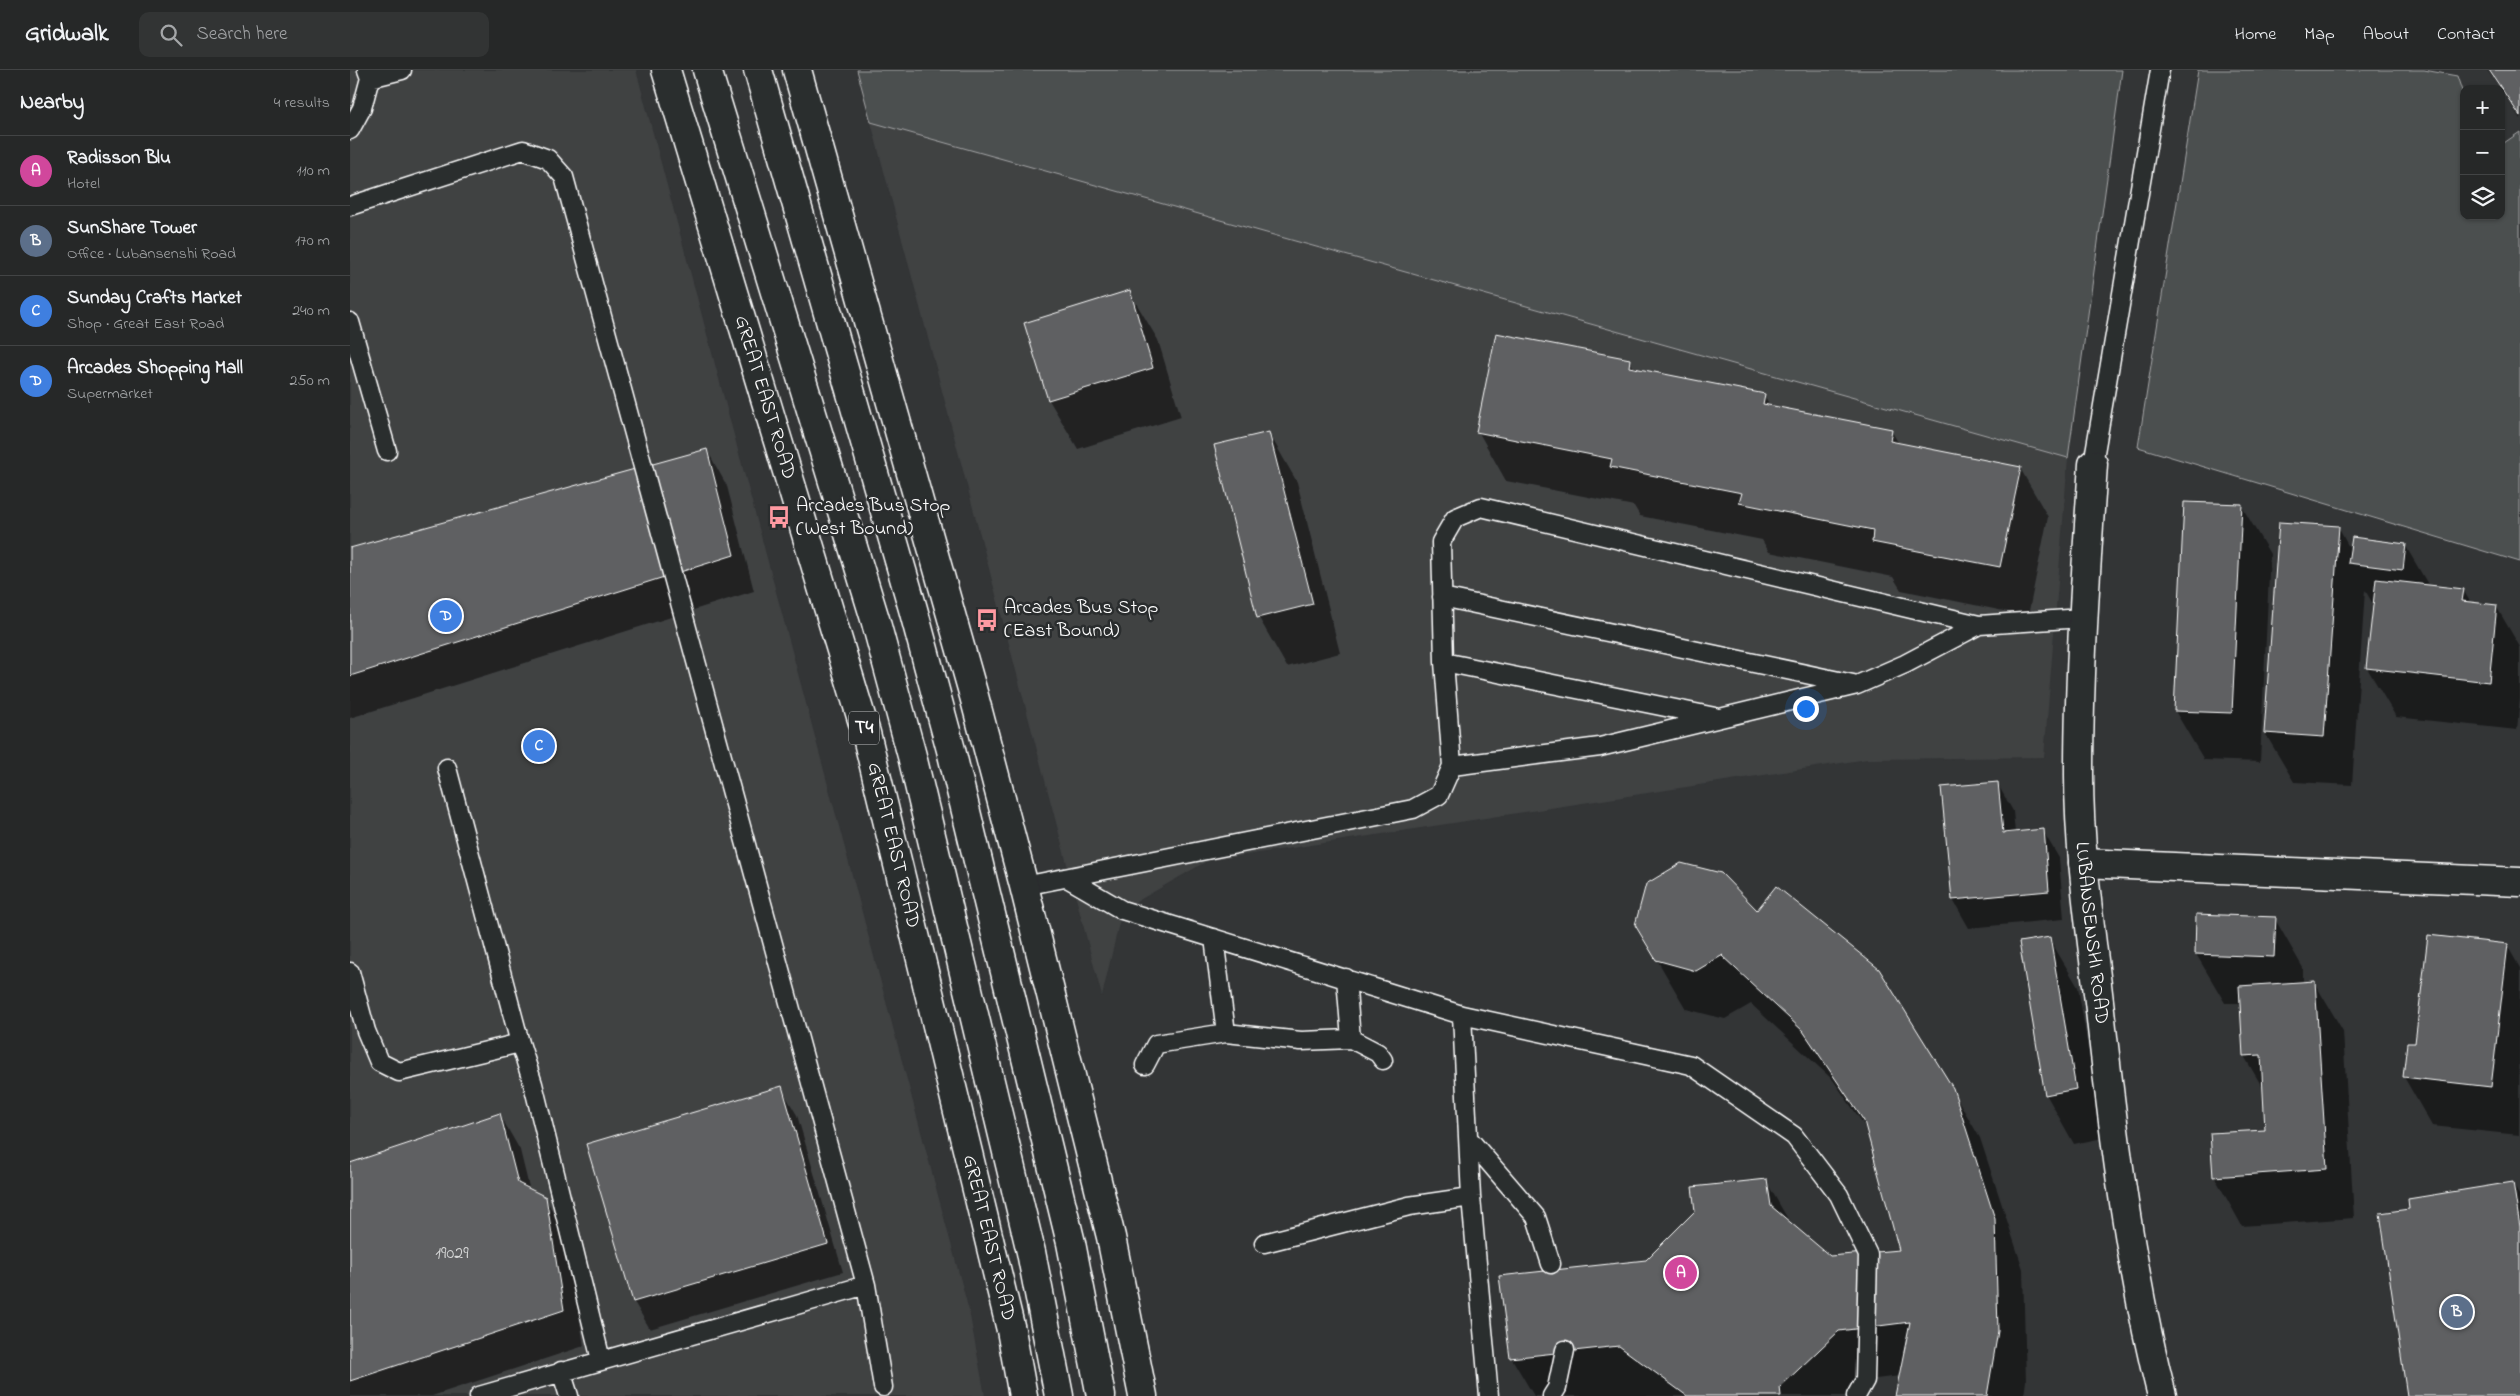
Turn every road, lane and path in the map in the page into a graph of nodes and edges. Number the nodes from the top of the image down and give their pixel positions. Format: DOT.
graph roads {
  1 [pos="402,70"];
  2 [pos="666,70"];
  3 [pos="707,70"];
  4 [pos="758,70"];
  5 [pos="797,70"];
  6 [pos="2160,70"];
  7 [pos="368,74"];
  8 [pos="350,130"];
  9 [pos="350,206"];
  10 [pos="350,322"];
  11 [pos="387,451"];
  12 [pos="2093,464"];
  13 [pos="1442,596"];
  14 [pos="2083,618"];
  15 [pos="1979,626"];
  16 [pos="1444,662"];
  17 [pos="1857,685"];
  18 [pos="1720,718"];
  19 [pos="1452,766"];
  20 [pos="447,768"];
  21 [pos="2083,863"];
  22 [pos="1067,878"];
  23 [pos="2520,882"];
  24 [pos="1024,886"];
  25 [pos="1214,938"];
  26 [pos="350,972"];
  27 [pos="1346,978"];
  28 [pos="1462,1015"];
  29 [pos="1226,1033"];
  30 [pos="1351,1039"];
  31 [pos="520,1044"];
  32 [pos="1383,1060"];
  33 [pos="1145,1065"];
  34 [pos="1469,1139"];
  35 [pos="1471,1197"];
  36 [pos="1264,1243"];
  37 [pos="1551,1264"];
  38 [pos="866,1285"];
  39 [pos="1565,1350"];
  40 [pos="601,1360"];
  41 [pos="561,1372"];
  42 [pos="882,1387"];
  43 [pos="479,1396"];
  44 [pos="569,1396"];
  45 [pos="1023,1396"];
  46 [pos="1059,1396"];
  47 [pos="1101,1396"];
  48 [pos="1143,1396"];
  49 [pos="1489,1396"];
  50 [pos="1552,1396"];
  51 [pos="1856,1396"];
  52 [pos="2162,1396"];
  1 -- 7 [label="lane"];
  2 -- 45 [label="main road, GREAT EAST ROAD / T4"];
  3 -- 46 [label="main road, GREAT EAST ROAD / T4"];
  4 -- 47 [label="main road"];
  5 -- 24 [label="main road"];
  6 -- 12 [label="lane"];
  7 -- 8 [label="lane"];
  9 -- 38 [label="lane"];
  10 -- 11 [label="lane"];
  12 -- 14 [label="main road, LUBANSENSHI ROAD"];
  13 -- 15 [label="lane"];
  13 -- 16 [label="lane"];
  13 -- 17 [label="lane"];
  14 -- 15 [label="lane"];
  14 -- 21 [label="main road, LUBANSENSHI ROAD"];
  15 -- 17 [label="lane"];
  16 -- 18 [label="lane"];
  16 -- 19 [label="lane"];
  17 -- 18 [label="lane"];
  18 -- 19 [label="lane"];
  19 -- 22 [label="lane"];
  20 -- 31 [label="lane"];
  21 -- 23 [label="main road"];
  21 -- 52 [label="main road, LUBANSENSHI ROAD"];
  22 -- 24 [label="lane"];
  22 -- 25 [label="lane"];
  24 -- 48 [label="main road"];
  25 -- 27 [label="lane"];
  25 -- 29 [label="lane"];
  26 -- 31 [label="lane"];
  27 -- 28 [label="lane"];
  27 -- 30 [label="lane"];
  28 -- 34 [label="lane"];
  28 -- 51 [label="lane"];
  29 -- 30 [label="lane"];
  29 -- 33 [label="lane"];
  30 -- 32 [label="lane"];
  31 -- 40 [label="lane"];
  34 -- 35 [label="lane"];
  34 -- 37 [label="lane"];
  35 -- 36 [label="lane"];
  35 -- 49 [label="lane"];
  38 -- 40 [label="lane"];
  38 -- 42 [label="lane"];
  39 -- 50 [label="lane"];
  40 -- 41 [label="lane"];
  41 -- 43 [label="lane"];
  41 -- 44 [label="lane"];
}
